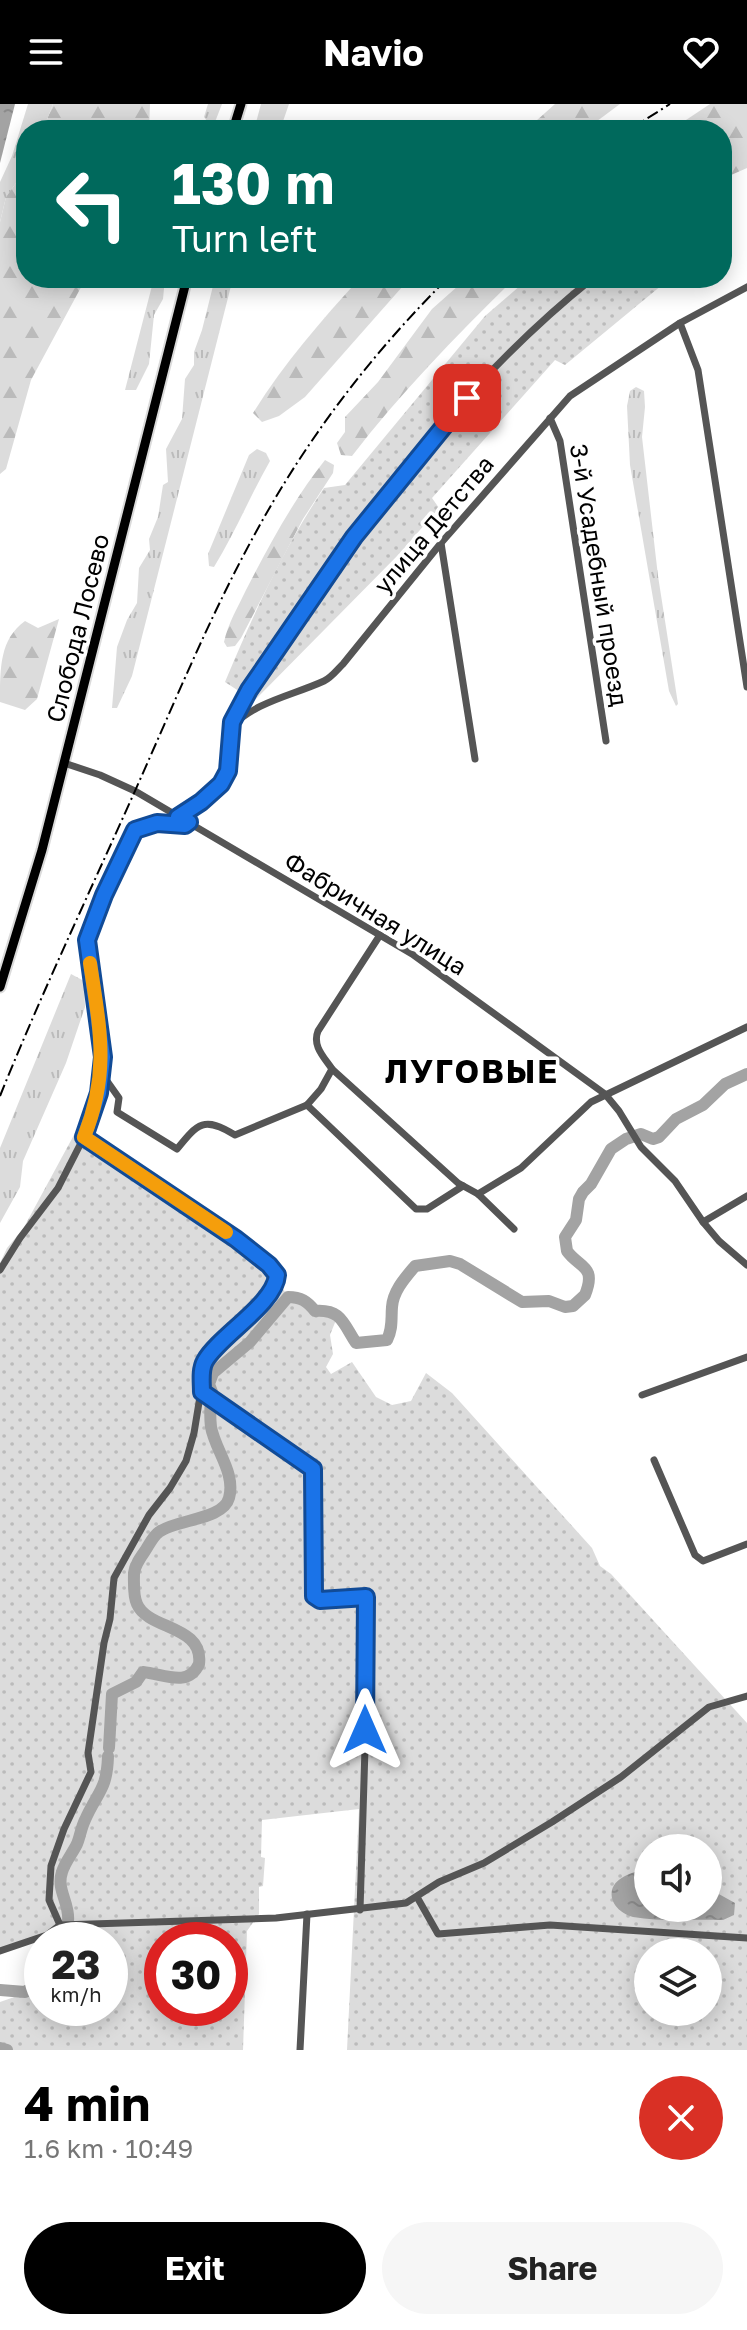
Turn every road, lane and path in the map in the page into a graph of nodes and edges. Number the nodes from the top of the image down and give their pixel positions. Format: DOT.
graph roads {
  1 [pos="747,287"];
  2 [pos="184,288"];
  3 [pos="580,288"];
  4 [pos="680,323"];
  5 [pos="550,418"];
  6 [pos="441,543"];
  7 [pos="747,687"];
  8 [pos="230,729"];
  9 [pos="606,741"];
  10 [pos="475,759"];
  11 [pos="64,763"];
  12 [pos="178,817"];
  13 [pos="189,822"];
  14 [pos="380,935"];
  15 [pos="0,987"];
  16 [pos="747,1027"];
  17 [pos="332,1069"];
  18 [pos="102,1074"];
  19 [pos="605,1094"];
  20 [pos="307,1105"];
  21 [pos="84,1137"];
  22 [pos="463,1186"];
  23 [pos="478,1194"];
  24 [pos="747,1196"];
  25 [pos="703,1222"];
  26 [pos="514,1229"];
  27 [pos="747,1265"];
  28 [pos="0,1270"];
  29 [pos="747,1357"];
  30 [pos="202,1392"];
  31 [pos="642,1395"];
  32 [pos="654,1460"];
  33 [pos="747,1544"];
  34 [pos="747,1696"];
  35 [pos="417,1897"];
  36 [pos="360,1910"];
  37 [pos="307,1914"];
  38 [pos="59,1922"];
  39 [pos="128,1923"];
  40 [pos="747,1938"];
  41 [pos="24,1943"];
  42 [pos="0,1951"];
  43 [pos="300,2050"];
  1 -- 4 [label="street, улица Детства"];
  2 -- 11 [label="main road, Слобода Лосево"];
  3 -- 8 [label="street"];
  4 -- 5 [label="street, улица Детства"];
  4 -- 7 [label="street"];
  5 -- 6 [label="street, улица Детства"];
  5 -- 9 [label="street, 3-й Усадебный проезд"];
  6 -- 8 [label="street, улица Детства"];
  6 -- 10 [label="street"];
  8 -- 12 [label="street"];
  11 -- 12 [label="street, Фабричная улица"];
  11 -- 15 [label="main road, Слобода Лосево"];
  12 -- 13 [label="street, Фабричная улица"];
  13 -- 14 [label="street, Фабричная улица"];
  13 -- 18 [label="street"];
  14 -- 17 [label="street"];
  14 -- 19 [label="street, Фабричная улица"];
  16 -- 19 [label="street"];
  17 -- 20 [label="street"];
  17 -- 22 [label="street"];
  18 -- 20 [label="street"];
  18 -- 21 [label="street"];
  19 -- 23 [label="street"];
  19 -- 25 [label="street, Фабричная улица"];
  20 -- 22 [label="street"];
  21 -- 28 [label="street"];
  21 -- 30 [label="street"];
  22 -- 23 [label="street"];
  23 -- 26 [label="street"];
  24 -- 25 [label="street"];
  25 -- 27 [label="street, Фабричная улица"];
  29 -- 31 [label="street"];
  30 -- 36 [label="street"];
  30 -- 38 [label="street"];
  32 -- 33 [label="street"];
  34 -- 35 [label="street"];
  35 -- 36 [label="street"];
  35 -- 40 [label="street"];
  36 -- 37 [label="street"];
  37 -- 39 [label="street"];
  37 -- 43 [label="street"];
  41 -- 42 [label="street"];
}
